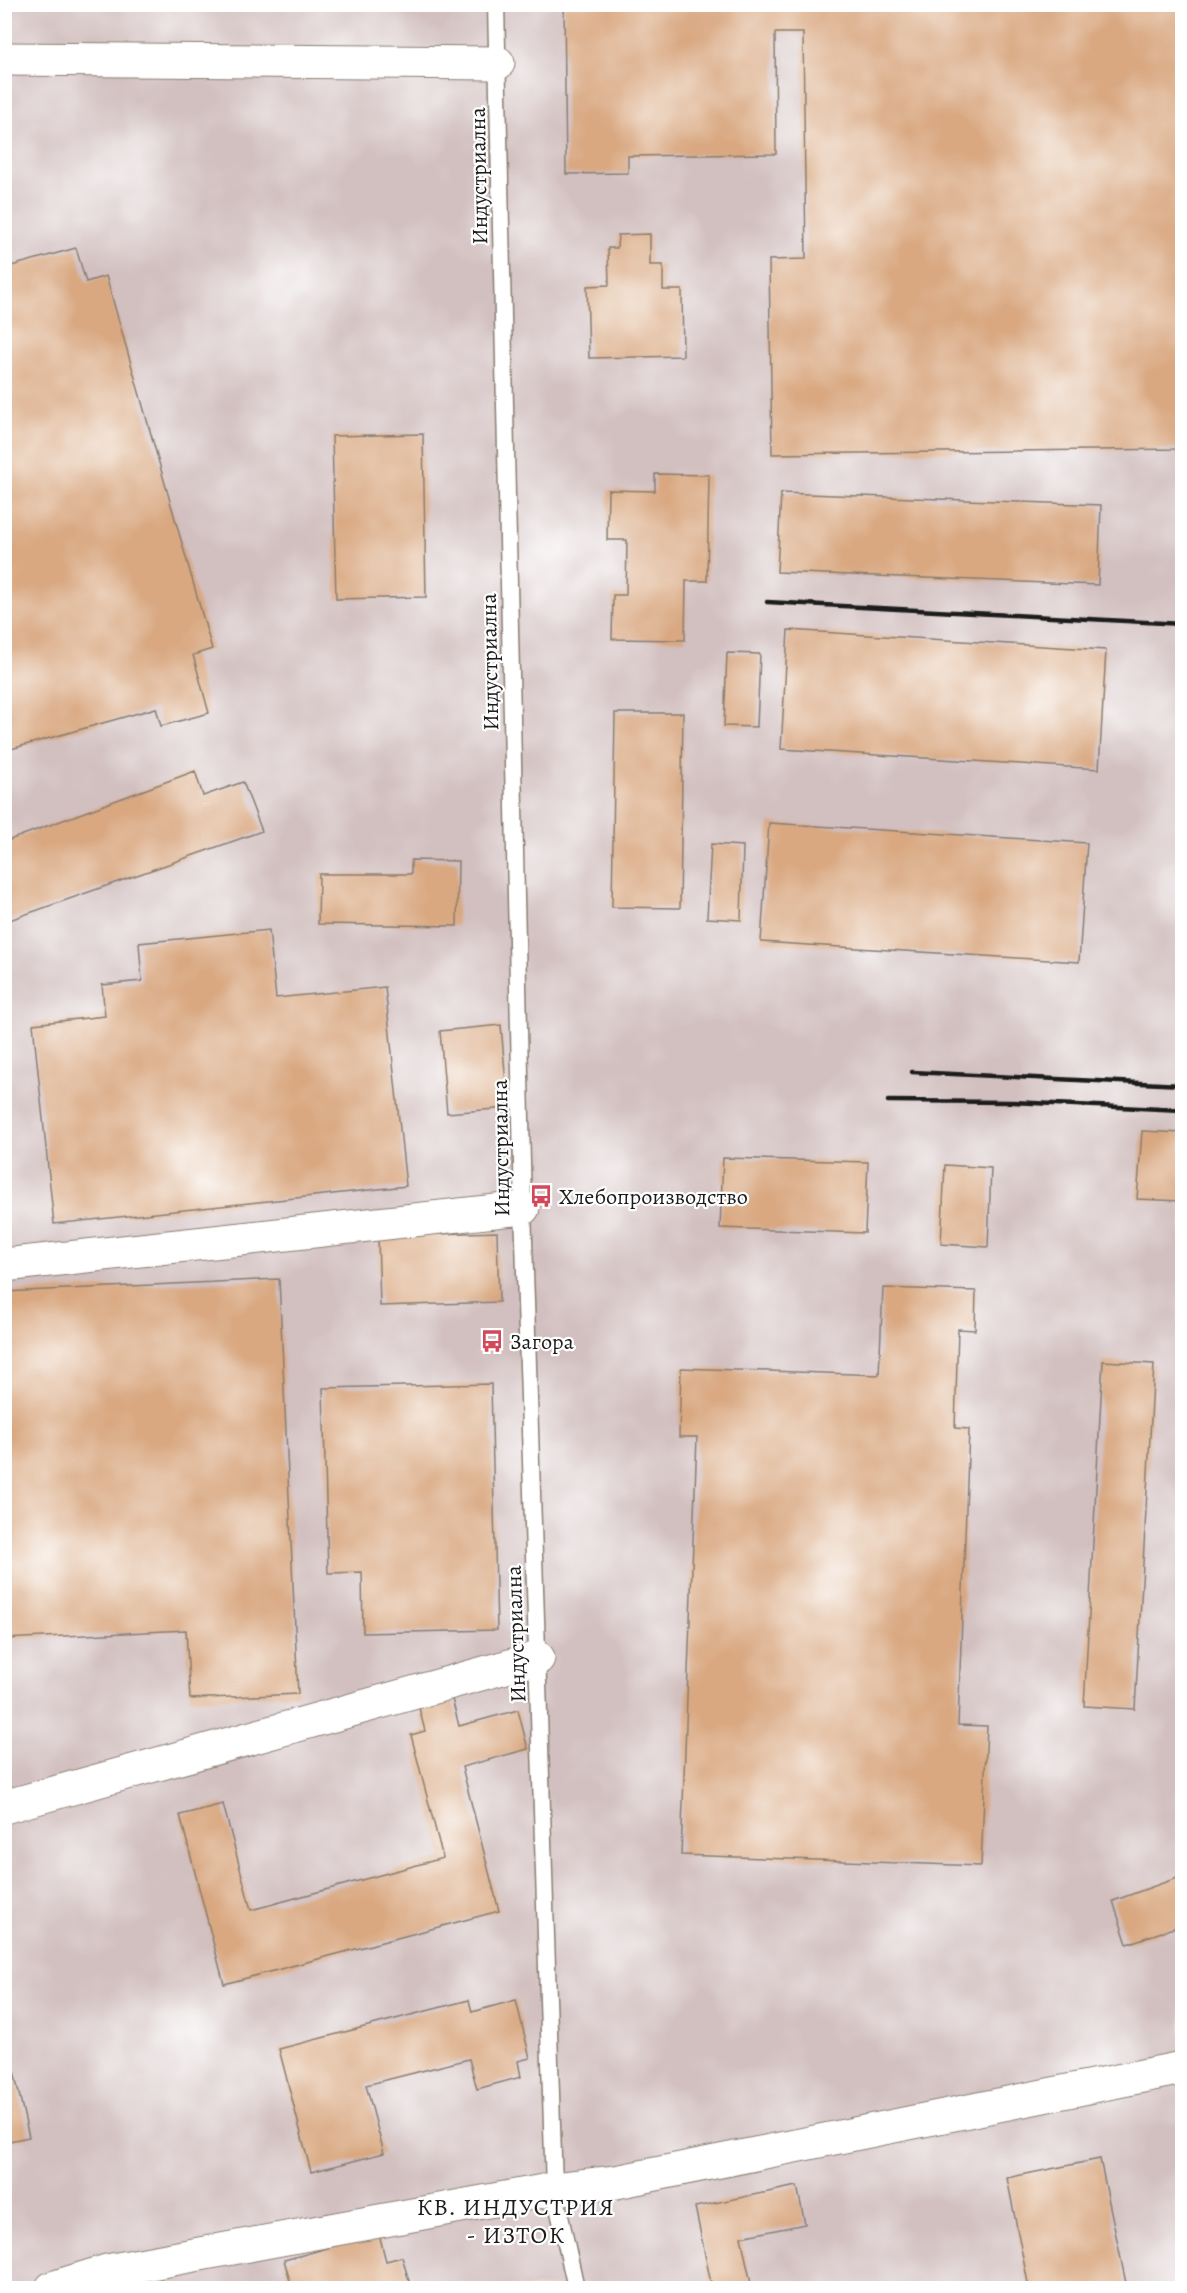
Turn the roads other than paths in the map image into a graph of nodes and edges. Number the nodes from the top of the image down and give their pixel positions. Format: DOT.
graph roads {
  1 [pos="496,4"];
  2 [pos="4,58"];
  3 [pos="498,63"];
  4 [pos="523,1208"];
  5 [pos="4,1265"];
  6 [pos="538,1658"];
  7 [pos="4,1807"];
  8 [pos="1182,2068"];
  9 [pos="555,2189"];
  10 [pos="52,2289"];
  11 [pos="576,2289"];
  1 -- 3 [label="lane, Индустриална"];
  2 -- 3 [label="street"];
  3 -- 4 [label="lane, Индустриална"];
  4 -- 5 [label="street"];
  4 -- 6 [label="lane, Индустриална"];
  6 -- 7 [label="street"];
  6 -- 9 [label="lane, Индустриална"];
  8 -- 9 [label="street"];
  9 -- 10 [label="street"];
  9 -- 11 [label="lane, Индустриална"];
}
